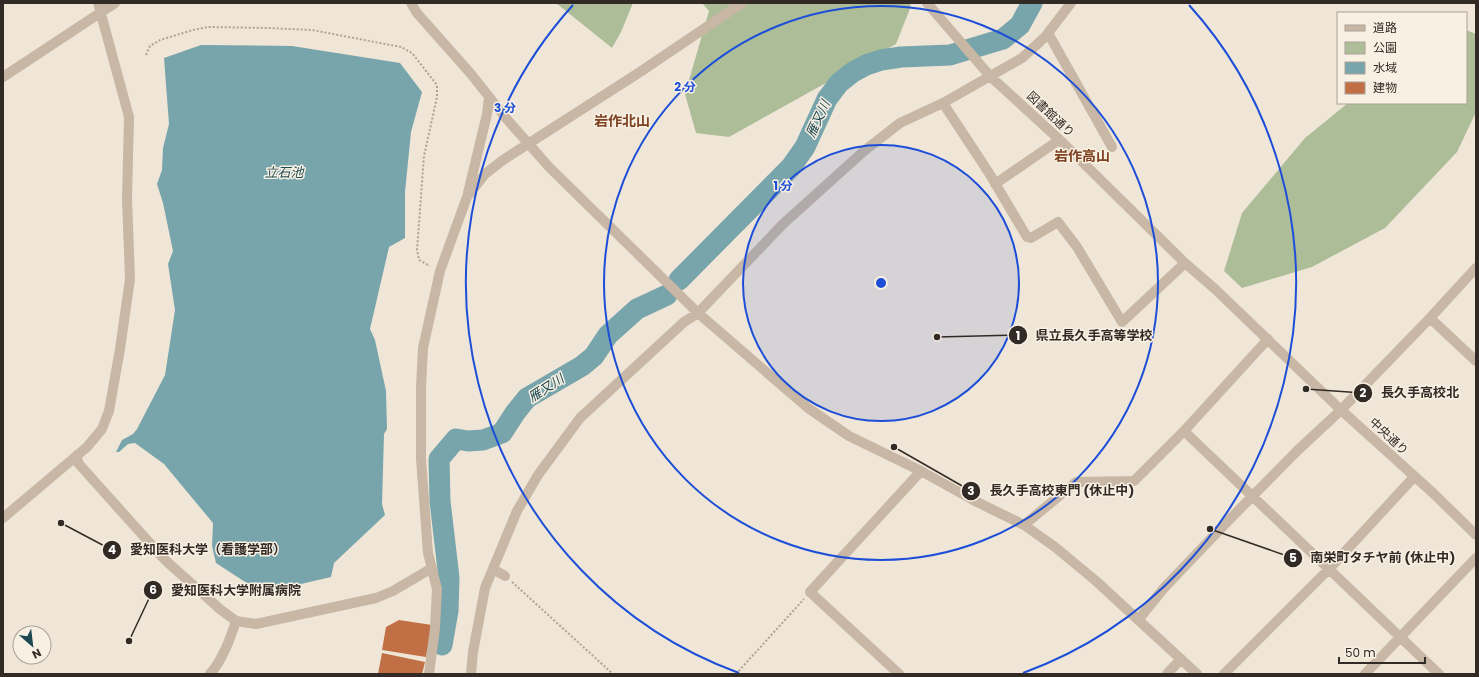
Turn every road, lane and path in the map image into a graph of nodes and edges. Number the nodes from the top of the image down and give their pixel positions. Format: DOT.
graph roads {
  1 [pos="115,3"];
  2 [pos="411,3"];
  3 [pos="742,3"];
  4 [pos="927,3"];
  5 [pos="1071,3"];
  6 [pos="99,8"];
  7 [pos="1048,33"];
  8 [pos="146,55"];
  9 [pos="990,76"];
  10 [pos="3,77"];
  11 [pos="489,97"];
  12 [pos="944,103"];
  13 [pos="1059,140"];
  14 [pos="528,143"];
  15 [pos="1112,147"];
  16 [pos="996,184"];
  17 [pos="467,197"];
  18 [pos="1185,263"];
  19 [pos="1476,268"];
  20 [pos="440,271"];
  21 [pos="1215,289"];
  22 [pos="698,313"];
  23 [pos="1430,318"];
  24 [pos="1268,339"];
  25 [pos="1476,361"];
  26 [pos="1342,410"];
  27 [pos="1184,431"];
  28 [pos="77,455"];
  29 [pos="921,471"];
  30 [pos="1414,477"];
  31 [pos="1254,496"];
  32 [pos="3,518"];
  33 [pos="1024,525"];
  34 [pos="1476,535"];
  35 [pos="1476,558"];
  36 [pos="432,568"];
  37 [pos="493,569"];
  38 [pos="1329,569"];
  39 [pos="505,576"];
  40 [pos="810,592"];
  41 [pos="1138,620"];
  42 [pos="236,621"];
  43 [pos="1400,637"];
  44 [pos="1181,659"];
  45 [pos="210,674"];
  46 [pos="429,674"];
  47 [pos="471,674"];
  48 [pos="612,674"];
  49 [pos="736,674"];
  50 [pos="899,674"];
  51 [pos="1167,674"];
  52 [pos="1197,674"];
  53 [pos="1224,674"];
  54 [pos="1365,674"];
  55 [pos="1439,674"];
  1 -- 6 [label="street"];
  2 -- 11 [label="street"];
  3 -- 14 [label="street"];
  4 -- 9 [label="street, 図書館通り"];
  5 -- 7 [label="street"];
  6 -- 10 [label="street"];
  6 -- 28 [label="street"];
  7 -- 9 [label="street"];
  7 -- 15 [label="street"];
  8 -- 20 [label="path"];
  9 -- 12 [label="street"];
  9 -- 13 [label="street, 図書館通り"];
  11 -- 14 [label="street"];
  11 -- 17 [label="street"];
  12 -- 16 [label="street"];
  12 -- 22 [label="street"];
  13 -- 16 [label="street"];
  13 -- 18 [label="street, 図書館通り"];
  14 -- 17 [label="street"];
  14 -- 22 [label="street"];
  16 -- 18 [label="street"];
  17 -- 20 [label="street"];
  18 -- 21 [label="street, 図書館通り"];
  19 -- 23 [label="street"];
  20 -- 36 [label="street"];
  21 -- 24 [label="street, 中央通り"];
  22 -- 29 [label="street"];
  22 -- 37 [label="street"];
  23 -- 25 [label="street"];
  23 -- 26 [label="street"];
  24 -- 26 [label="street, 中央通り"];
  24 -- 27 [label="street"];
  26 -- 30 [label="street, 中央通り"];
  26 -- 31 [label="street"];
  27 -- 31 [label="street"];
  27 -- 33 [label="street"];
  28 -- 32 [label="street"];
  28 -- 42 [label="street"];
  29 -- 33 [label="street"];
  29 -- 40 [label="street"];
  30 -- 34 [label="street, 中央通り"];
  30 -- 38 [label="street"];
  31 -- 38 [label="street"];
  31 -- 41 [label="street"];
  33 -- 41 [label="street"];
  35 -- 43 [label="street"];
  36 -- 42 [label="street"];
  36 -- 46 [label="street"];
  37 -- 39 [label="street"];
  37 -- 47 [label="street"];
  38 -- 43 [label="street"];
  38 -- 53 [label="street"];
  39 -- 48 [label="path"];
  40 -- 49 [label="path"];
  40 -- 50 [label="street"];
  41 -- 44 [label="street"];
  42 -- 45 [label="street"];
  43 -- 54 [label="street"];
  43 -- 55 [label="street"];
  44 -- 51 [label="street"];
  44 -- 52 [label="street"];
}
